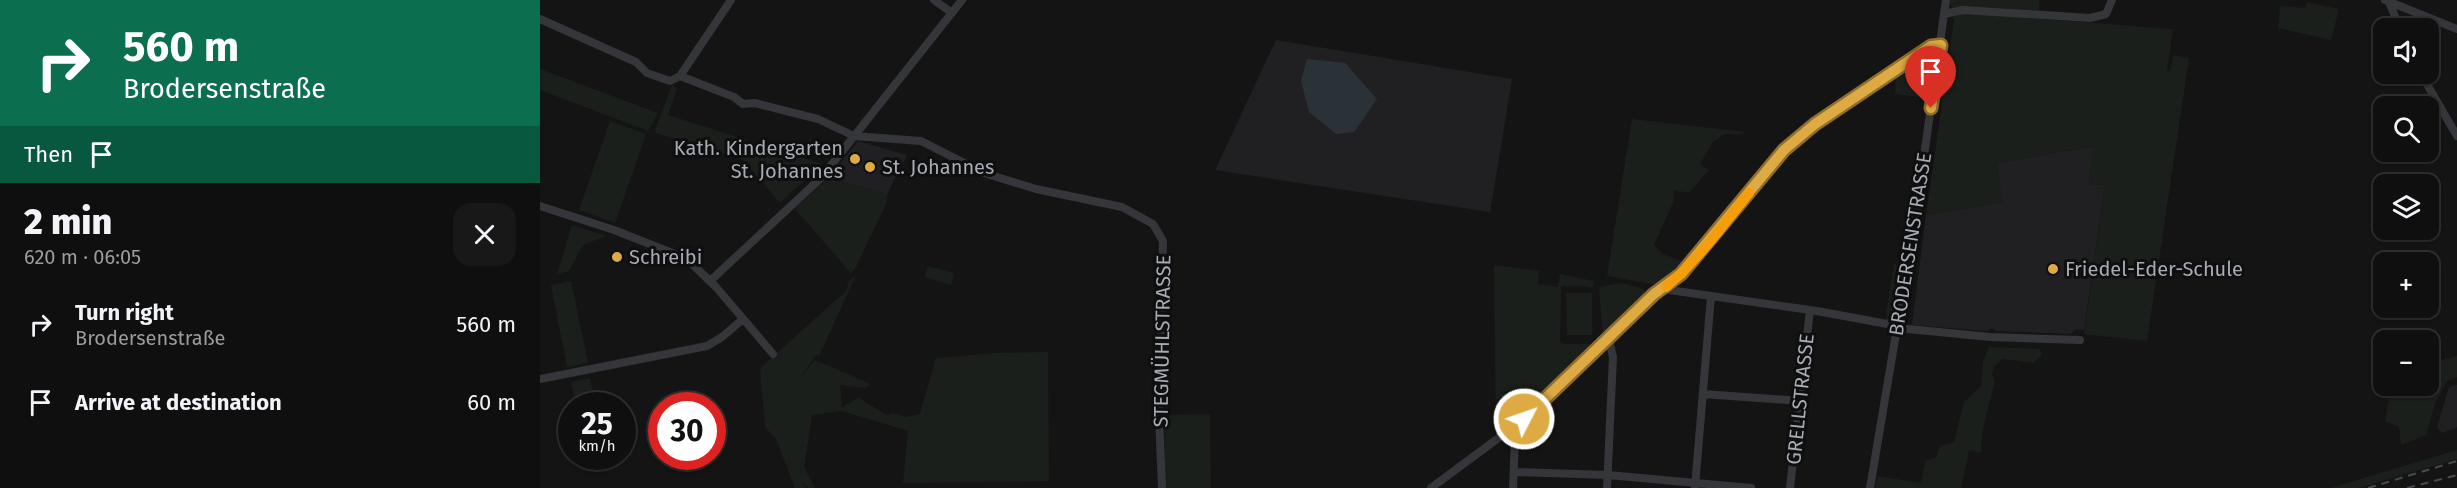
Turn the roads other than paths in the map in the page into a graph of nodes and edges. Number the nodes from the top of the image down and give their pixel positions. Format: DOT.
graph roads {
  1 [pos="731,0"];
  2 [pos="934,0"];
  3 [pos="962,0"];
  4 [pos="1946,0"];
  5 [pos="2112,0"];
  6 [pos="2388,1"];
  7 [pos="952,13"];
  8 [pos="1944,14"];
  9 [pos="2424,16"];
  10 [pos="2395,18"];
  11 [pos="2419,18"];
  12 [pos="540,19"];
  13 [pos="2457,29"];
  14 [pos="1941,45"];
  15 [pos="680,76"];
  16 [pos="2427,84"];
  17 [pos="854,136"];
  18 [pos="2457,136"];
  19 [pos="540,206"];
  20 [pos="710,281"];
  21 [pos="1662,289"];
  22 [pos="1711,296"];
  23 [pos="1810,310"];
  24 [pos="743,320"];
  25 [pos="1898,327"];
  26 [pos="1609,340"];
  27 [pos="2080,340"];
  28 [pos="773,354"];
  29 [pos="540,378"];
  30 [pos="1703,394"];
  31 [pos="1801,401"];
  32 [pos="1512,429"];
  33 [pos="1514,472"];
  34 [pos="1608,475"];
  35 [pos="1695,486"];
  36 [pos="1162,488"];
  37 [pos="1431,488"];
  38 [pos="1513,488"];
  39 [pos="1607,488"];
  40 [pos="1751,488"];
  41 [pos="1790,488"];
  42 [pos="1870,488"];
  1 -- 15 [label="street"];
  2 -- 7 [label="street"];
  3 -- 7 [label="street"];
  4 -- 8 [label="street, BRODERSENSTRASSE"];
  5 -- 8 [label="street"];
  6 -- 9 [label="street"];
  6 -- 10 [label="street"];
  7 -- 17 [label="street"];
  8 -- 14 [label="street, BRODERSENSTRASSE"];
  9 -- 11 [label="street"];
  9 -- 13 [label="street"];
  12 -- 15 [label="street"];
  14 -- 21 [label="street"];
  14 -- 25 [label="street, BRODERSENSTRASSE"];
  15 -- 17 [label="street"];
  16 -- 18 [label="street"];
  17 -- 20 [label="street"];
  17 -- 36 [label="street, STEGMÜHLSTRASSE"];
  19 -- 20 [label="street"];
  20 -- 24 [label="street"];
  21 -- 22 [label="street"];
  21 -- 26 [label="street"];
  22 -- 23 [label="street"];
  22 -- 30 [label="street"];
  23 -- 25 [label="street"];
  23 -- 31 [label="street, GRELLSTRASSE"];
  24 -- 28 [label="street"];
  24 -- 29 [label="street"];
  25 -- 27 [label="street"];
  25 -- 42 [label="street, BRODERSENSTRASSE"];
  26 -- 32 [label="street"];
  26 -- 34 [label="street"];
  30 -- 31 [label="street"];
  30 -- 35 [label="street"];
  31 -- 41 [label="street, GRELLSTRASSE"];
  32 -- 33 [label="street"];
  32 -- 37 [label="street"];
  33 -- 34 [label="street"];
  33 -- 38 [label="street"];
  34 -- 35 [label="street"];
  34 -- 39 [label="street"];
  35 -- 40 [label="street"];
}
